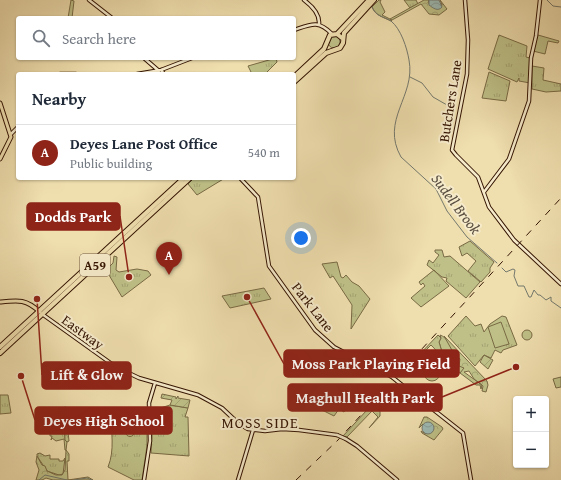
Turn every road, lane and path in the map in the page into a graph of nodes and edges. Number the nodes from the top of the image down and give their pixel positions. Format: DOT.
graph roads {
  1 [pos="89,0"];
  2 [pos="304,0"];
  3 [pos="465,0"];
  4 [pos="540,0"];
  5 [pos="370,2"];
  6 [pos="109,16"];
  7 [pos="319,24"];
  8 [pos="296,30"];
  9 [pos="332,35"];
  10 [pos="342,38"];
  11 [pos="326,43"];
  12 [pos="332,50"];
  13 [pos="147,60"];
  14 [pos="187,60"];
  15 [pos="160,70"];
  16 [pos="148,72"];
  17 [pos="296,75"];
  18 [pos="296,80"];
  19 [pos="0,103"];
  20 [pos="16,129"];
  21 [pos="11,134"];
  22 [pos="0,159"];
  23 [pos="182,180"];
  24 [pos="188,180"];
  25 [pos="242,180"];
  26 [pos="483,193"];
  27 [pos="108,254"];
  28 [pos="89,266"];
  29 [pos="561,284"];
  30 [pos="0,302"];
  31 [pos="40,312"];
  32 [pos="0,348"];
  33 [pos="0,353"];
  34 [pos="155,383"];
  35 [pos="253,430"];
  36 [pos="144,480"];
  37 [pos="238,480"];
  38 [pos="397,480"];
  39 [pos="471,480"];
  1 -- 6 [label="street"];
  2 -- 7 [label="street"];
  3 -- 26 [label="street, Butchers Lane"];
  4 -- 26 [label="street"];
  5 -- 9 [label="highway"];
  5 -- 10 [label="highway"];
  7 -- 8 [label="street"];
  7 -- 9 [label="street"];
  9 -- 10 [label="highway"];
  9 -- 11 [label="highway"];
  10 -- 12 [label="highway"];
  11 -- 12 [label="highway"];
  11 -- 17 [label="highway"];
  12 -- 18 [label="highway"];
  13 -- 15 [label="street"];
  14 -- 15 [label="street"];
  15 -- 16 [label="street"];
  19 -- 21 [label="main road"];
  20 -- 21 [label="street"];
  21 -- 22 [label="main road"];
  23 -- 28 [label="highway, A59"];
  24 -- 27 [label="highway, A59"];
  25 -- 39 [label="street, Park Lane, bridge"];
  26 -- 29 [label="street, Butchers Lane"];
  27 -- 28 [label="highway"];
  27 -- 31 [label="highway, A59"];
  28 -- 31 [label="highway, A59"];
  30 -- 31 [label="main road"];
  31 -- 32 [label="highway, A59"];
  31 -- 33 [label="highway, A59"];
  31 -- 34 [label="street, Eastway"];
  34 -- 35 [label="street, Eastway"];
  34 -- 36 [label="street"];
  35 -- 37 [label="street"];
  35 -- 38 [label="street, bridge"];
}
